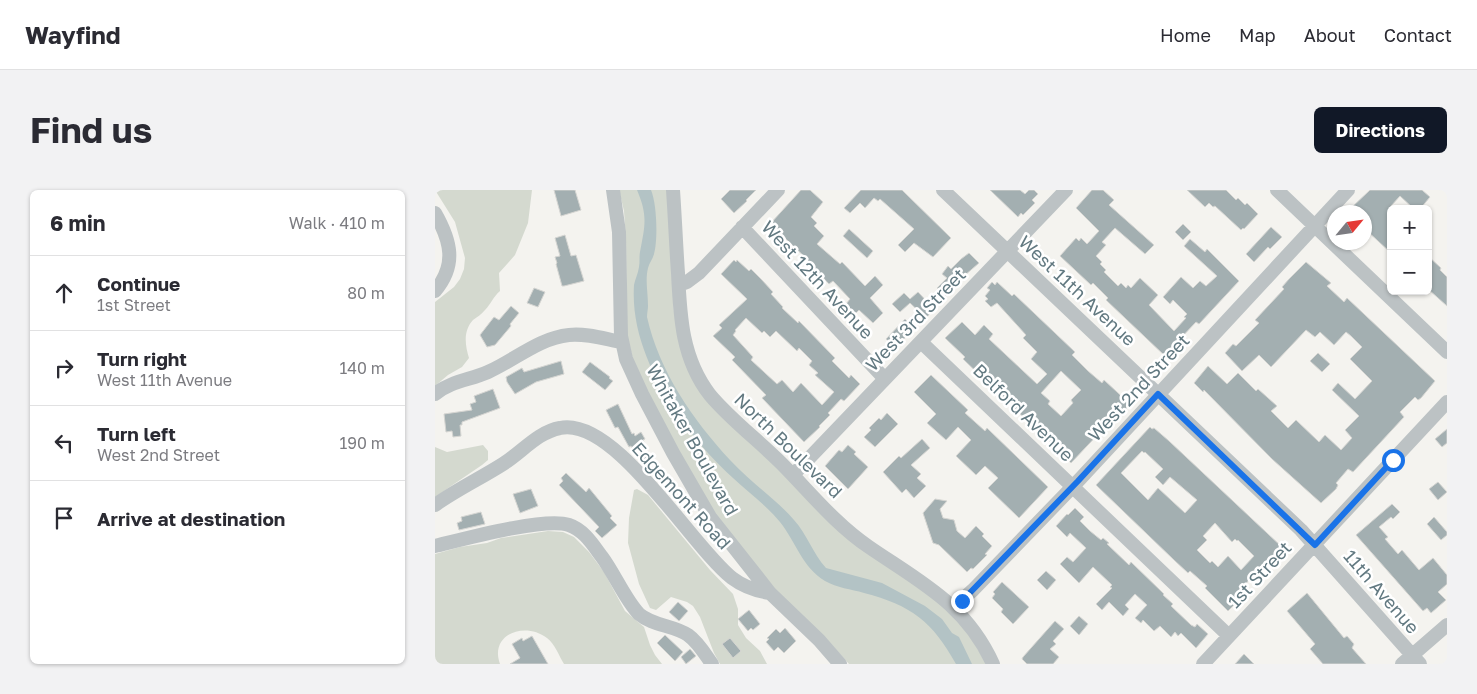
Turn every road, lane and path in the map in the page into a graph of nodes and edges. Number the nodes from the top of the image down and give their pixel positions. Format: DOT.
graph roads {
  1 [pos="613,190"];
  2 [pos="673,190"];
  3 [pos="778,190"];
  4 [pos="943,190"];
  5 [pos="1066,190"];
  6 [pos="1277,190"];
  7 [pos="1348,190"];
  8 [pos="435,213"];
  9 [pos="1315,226"];
  10 [pos="742,227"];
  11 [pos="1008,252"];
  12 [pos="679,285"];
  13 [pos="435,291"];
  14 [pos="622,342"];
  15 [pos="921,342"];
  16 [pos="1447,352"];
  17 [pos="885,379"];
  18 [pos="435,394"];
  19 [pos="1158,394"];
  20 [pos="1447,402"];
  21 [pos="793,475"];
  22 [pos="1073,486"];
  23 [pos="435,505"];
  24 [pos="1315,545"];
  25 [pos="435,546"];
  26 [pos="770,593"];
  27 [pos="954,607"];
  28 [pos="1447,625"];
  29 [pos="1229,636"];
  30 [pos="1411,661"];
  31 [pos="712,664"];
  32 [pos="840,664"];
  33 [pos="993,664"];
  34 [pos="1203,664"];
  1 -- 14 [label="street, Whitaker Boulevard"];
  2 -- 12 [label="street, North Boulevard"];
  3 -- 10 [label="street"];
  4 -- 11 [label="street, West 11th Avenue"];
  5 -- 11 [label="street, West 3rd Street"];
  6 -- 9 [label="street"];
  7 -- 9 [label="street, West 2nd Street"];
  8 -- 13 [label="street"];
  9 -- 16 [label="street"];
  9 -- 19 [label="street, West 2nd Street"];
  10 -- 12 [label="street"];
  10 -- 17 [label="street, West 12th Avenue"];
  11 -- 15 [label="street, West 3rd Street"];
  11 -- 19 [label="street, West 11th Avenue"];
  12 -- 21 [label="street, North Boulevard"];
  14 -- 18 [label="street"];
  14 -- 26 [label="street, Whitaker Boulevard"];
  15 -- 17 [label="street, West 3rd Street"];
  15 -- 22 [label="street, Belford Avenue"];
  17 -- 21 [label="street, West 3rd Street"];
  19 -- 22 [label="street, West 2nd Street"];
  19 -- 24 [label="street, West 11th Avenue"];
  20 -- 24 [label="street, 1st Street"];
  21 -- 27 [label="street, North Boulevard"];
  22 -- 27 [label="street, West 2nd Street"];
  22 -- 29 [label="street, Belford Avenue"];
  23 -- 26 [label="street, Edgemont Road"];
  24 -- 29 [label="street, 1st Street"];
  24 -- 30 [label="street, 11th Avenue"];
  25 -- 31 [label="street"];
  26 -- 32 [label="street, Whitaker Boulevard"];
  27 -- 33 [label="street, North Boulevard"];
  28 -- 30 [label="street"];
  29 -- 34 [label="street, 1st Street"];
}
